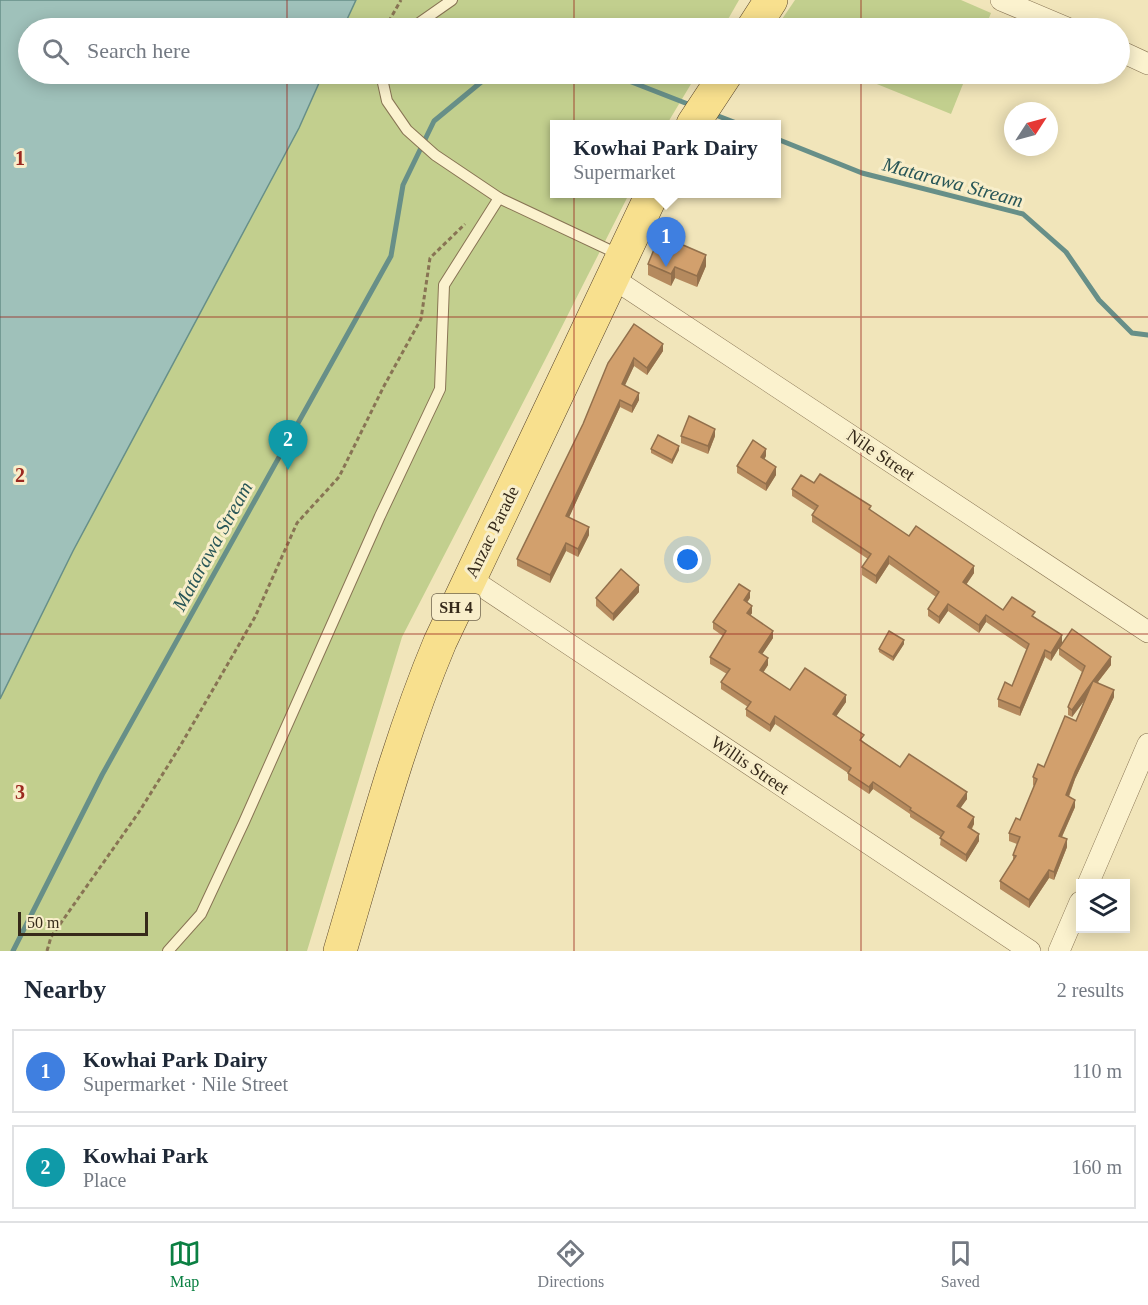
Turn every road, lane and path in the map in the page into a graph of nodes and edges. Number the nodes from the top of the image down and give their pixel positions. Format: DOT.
graph roads {
  1 [pos="401,0"];
  2 [pos="452,0"];
  3 [pos="771,0"];
  4 [pos="1001,0"];
  5 [pos="391,18"];
  6 [pos="426,18"];
  7 [pos="759,18"];
  8 [pos="1043,18"];
  9 [pos="1130,56"];
  10 [pos="1148,63"];
  11 [pos="383,84"];
  12 [pos="499,198"];
  13 [pos="650,198"];
  14 [pos="619,268"];
  15 [pos="469,580"];
  16 [pos="1148,632"];
  17 [pos="1148,744"];
  18 [pos="1090,879"];
  19 [pos="1076,911"];
  20 [pos="47,951"];
  21 [pos="168,951"];
  22 [pos="340,951"];
  23 [pos="1030,951"];
  24 [pos="1059,951"];
  1 -- 5 [label="path"];
  2 -- 6 [label="lane"];
  3 -- 7 [label="main road"];
  4 -- 8 [label="street"];
  9 -- 10 [label="street"];
  11 -- 12 [label="lane"];
  12 -- 14 [label="lane"];
  12 -- 20 [label="path"];
  12 -- 21 [label="lane"];
  13 -- 14 [label="main road, Anzac Parade / SH 4"];
  14 -- 15 [label="main road, Anzac Parade / SH 4"];
  14 -- 16 [label="street, Nile Street"];
  15 -- 22 [label="main road, Anzac Parade / SH 4"];
  15 -- 23 [label="street, Willis Street"];
  17 -- 18 [label="street"];
  19 -- 24 [label="street"];
}
